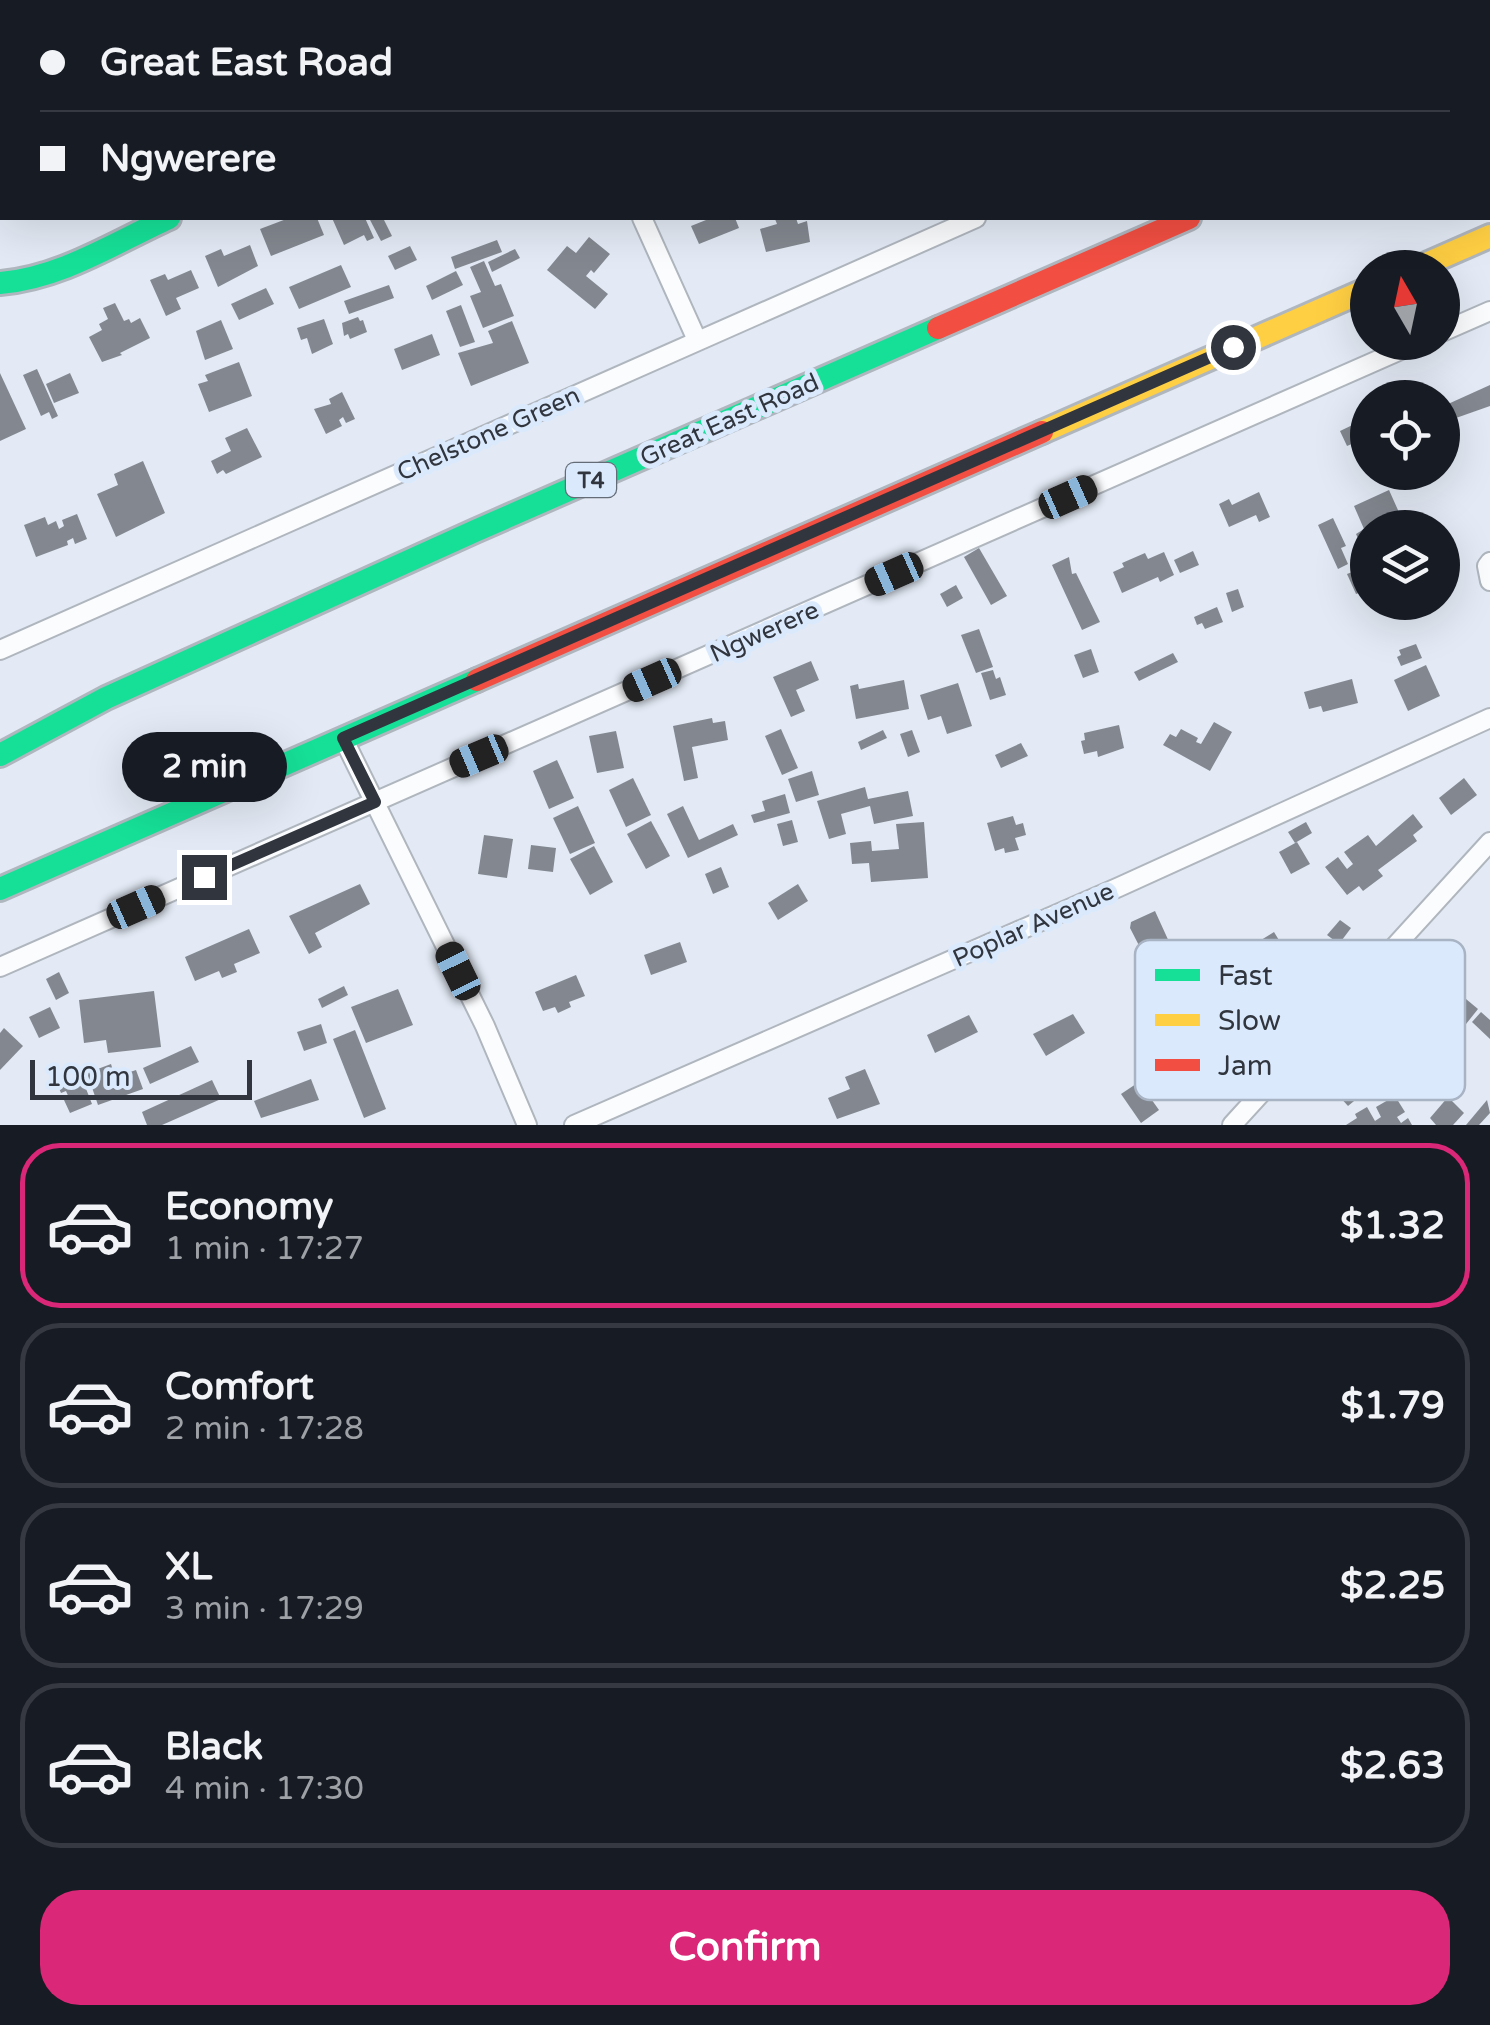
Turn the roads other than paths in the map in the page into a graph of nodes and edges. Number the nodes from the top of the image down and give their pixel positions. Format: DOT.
graph roads {
  1 [pos="155,220"];
  2 [pos="643,220"];
  3 [pos="971,220"];
  4 [pos="1184,220"];
  5 [pos="1490,236"];
  6 [pos="1458,250"];
  7 [pos="0,283"];
  8 [pos="1350,297"];
  9 [pos="1490,311"];
  10 [pos="1460,324"];
  11 [pos="696,340"];
  12 [pos="1378,360"];
  13 [pos="1490,562"];
  14 [pos="1490,580"];
  15 [pos="0,650"];
  16 [pos="1490,718"];
  17 [pos="343,738"];
  18 [pos="0,755"];
  19 [pos="375,802"];
  20 [pos="1490,842"];
  21 [pos="0,889"];
  22 [pos="1401,940"];
  23 [pos="0,967"];
  24 [pos="1255,1100"];
  25 [pos="527,1125"];
  26 [pos="574,1125"];
  27 [pos="1232,1125"];
  1 -- 7 [label="main road"];
  2 -- 11 [label="street"];
  3 -- 11 [label="street, Chelstone Green"];
  4 -- 18 [label="main road, Great East Road / T4"];
  5 -- 6 [label="main road"];
  8 -- 17 [label="main road"];
  9 -- 10 [label="street"];
  11 -- 15 [label="street, Chelstone Green"];
  12 -- 19 [label="street, Ngwerere"];
  13 -- 14 [label="street"];
  16 -- 26 [label="street, Poplar Avenue"];
  17 -- 19 [label="street"];
  17 -- 21 [label="main road"];
  19 -- 23 [label="street, Ngwerere"];
  19 -- 25 [label="street"];
  20 -- 22 [label="street"];
  24 -- 27 [label="street"];
}
